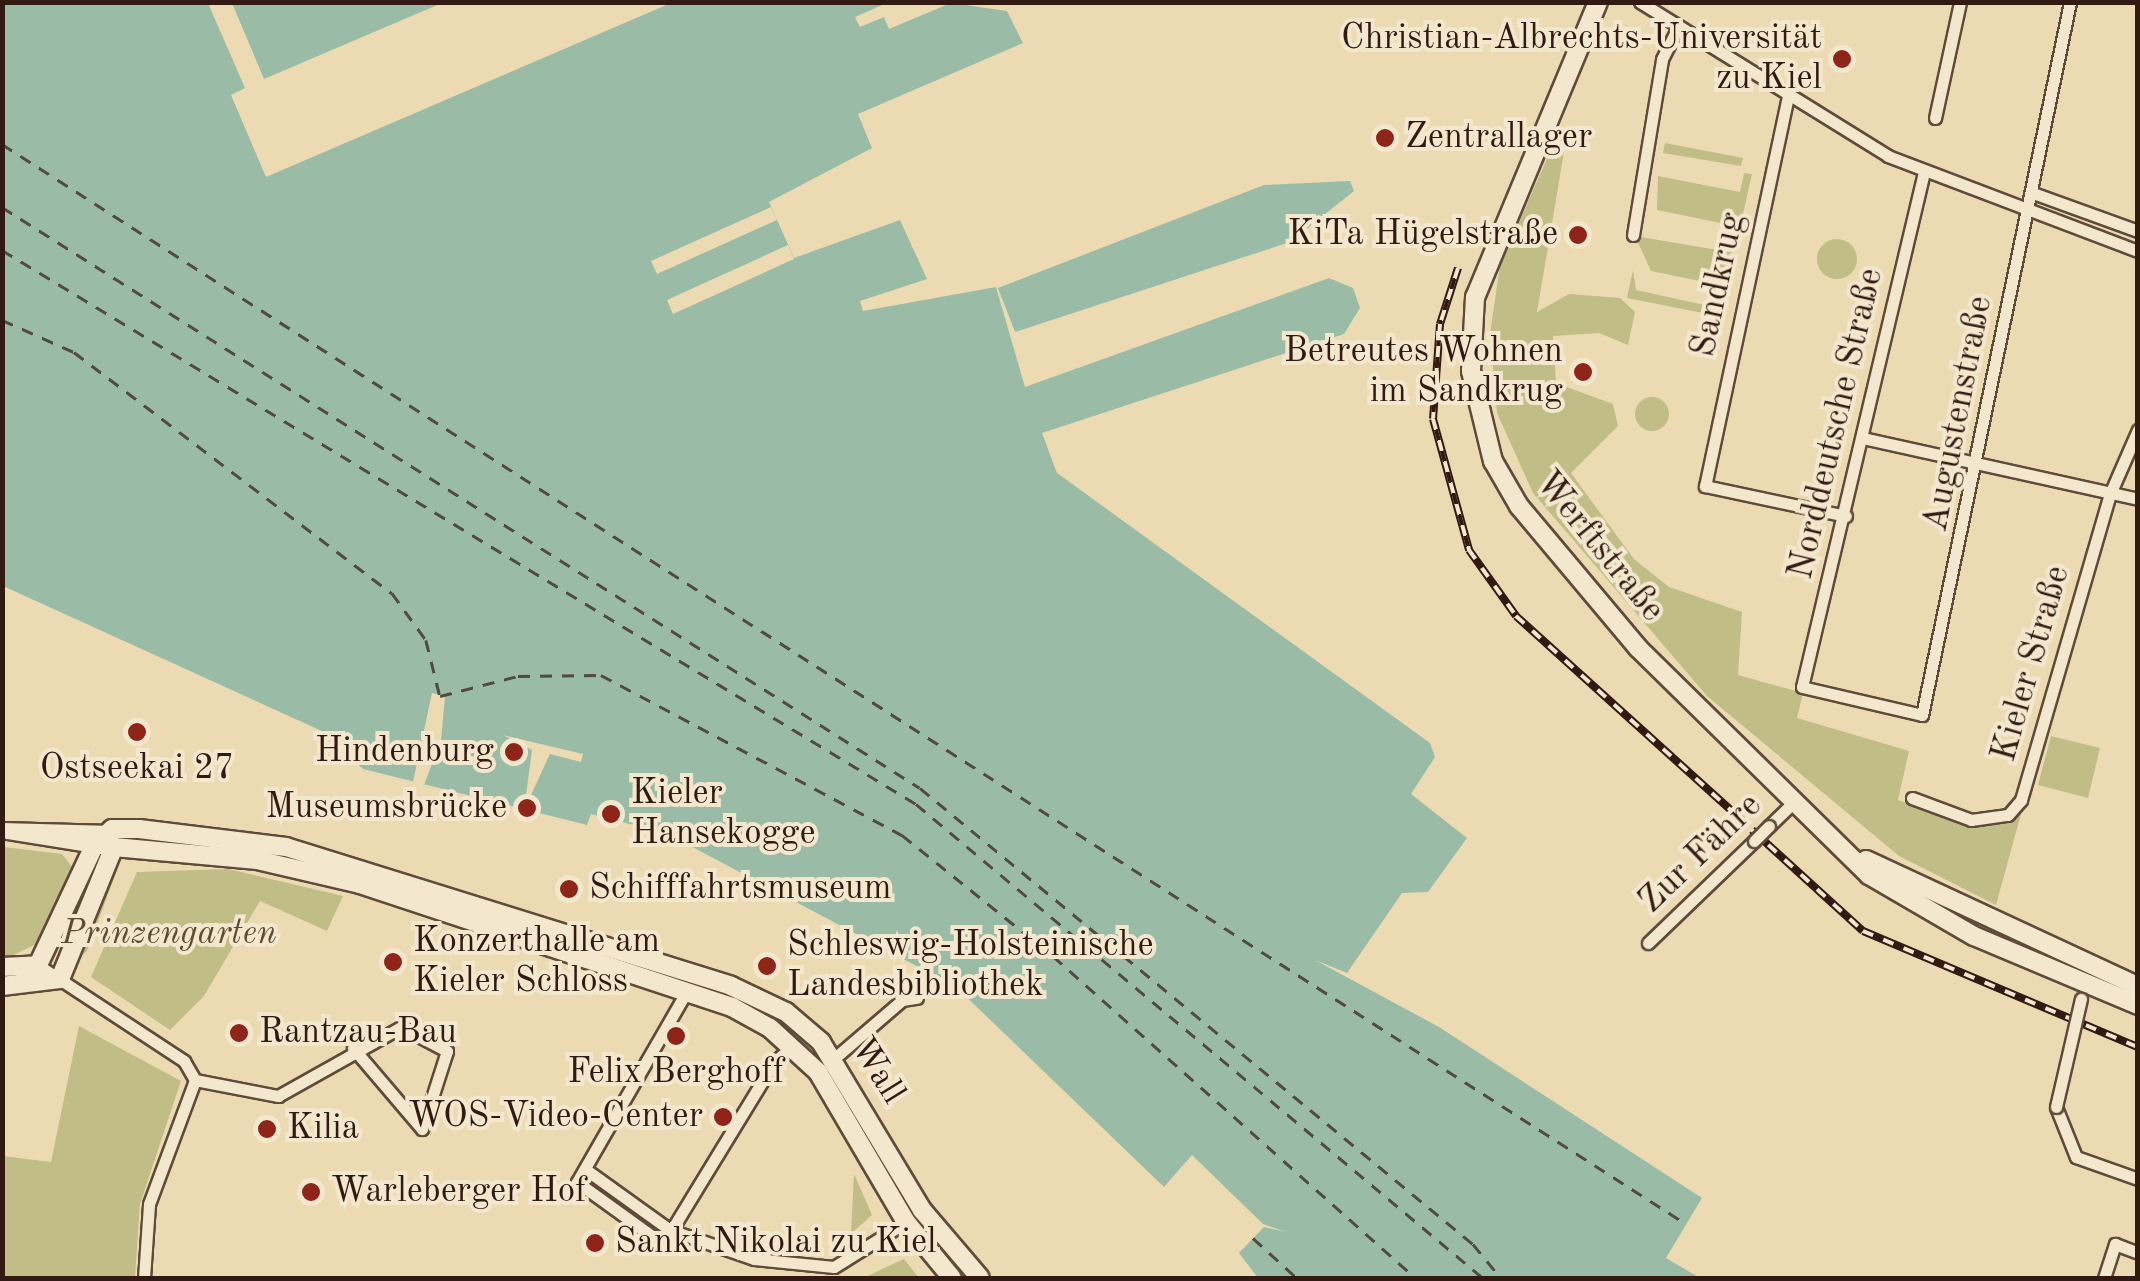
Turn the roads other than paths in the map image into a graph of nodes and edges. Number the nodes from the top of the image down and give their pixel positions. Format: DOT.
graph roads {
  1 [pos="1598,2"];
  2 [pos="1640,2"];
  3 [pos="1960,2"];
  4 [pos="2070,2"];
  5 [pos="1676,32"];
  6 [pos="1788,96"];
  7 [pos="1935,118"];
  8 [pos="1924,172"];
  9 [pos="2033,193"];
  10 [pos="2027,207"];
  11 [pos="2138,231"];
  12 [pos="1633,235"];
  13 [pos="2138,250"];
  14 [pos="2138,430"];
  15 [pos="1864,438"];
  16 [pos="1978,464"];
  17 [pos="2110,494"];
  18 [pos="2138,498"];
  19 [pos="1846,516"];
  20 [pos="1802,687"];
  21 [pos="1912,798"];
  22 [pos="1792,804"];
  23 [pos="2,831"];
  24 [pos="113,838"];
  25 [pos="1836,844"];
  26 [pos="94,846"];
  27 [pos="1648,943"];
  28 [pos="38,965"];
  29 [pos="2,967"];
  30 [pos="52,982"];
  31 [pos="690,984"];
  32 [pos="2,986"];
  33 [pos="2138,986"];
  34 [pos="2083,992"];
  35 [pos="918,998"];
  36 [pos="2138,1005"];
  37 [pos="794,1046"];
  38 [pos="353,1048"];
  39 [pos="835,1059"];
  40 [pos="818,1072"];
  41 [pos="196,1080"];
  42 [pos="586,1170"];
  43 [pos="2138,1178"];
  44 [pos="922,1210"];
  45 [pos="906,1222"];
  46 [pos="670,1230"];
  47 [pos="2138,1254"];
  48 [pos="838,1269"];
  49 [pos="144,1278"];
  50 [pos="952,1278"];
  51 [pos="980,1278"];
  52 [pos="2104,1278"];
  1 -- 22 [label="main road, Werftstraße"];
  2 -- 5 [label="street"];
  3 -- 7 [label="street"];
  4 -- 9 [label="street, Augustenstraße"];
  5 -- 6 [label="street"];
  5 -- 12 [label="street"];
  6 -- 8 [label="street"];
  6 -- 19 [label="street, Sandkrug"];
  8 -- 10 [label="street"];
  8 -- 15 [label="street, Norddeutsche Straße"];
  9 -- 10 [label="street, Augustenstraße"];
  9 -- 11 [label="street"];
  10 -- 13 [label="street"];
  10 -- 16 [label="street, Augustenstraße"];
  14 -- 17 [label="street, Kieler Straße"];
  15 -- 16 [label="street"];
  15 -- 19 [label="street, Norddeutsche Straße"];
  16 -- 17 [label="street"];
  16 -- 20 [label="street, Augustenstraße"];
  17 -- 18 [label="street"];
  17 -- 21 [label="street, Kieler Straße"];
  19 -- 20 [label="street, Norddeutsche Straße"];
  22 -- 25 [label="main road, Werftstraße"];
  22 -- 27 [label="street, Zur Fähre, bridge"];
  23 -- 24 [label="street, Wall"];
  23 -- 26 [label="street"];
  24 -- 26 [label="main road"];
  24 -- 30 [label="main road"];
  24 -- 31 [label="main road, Wall"];
  25 -- 33 [label="main road, Werftstraße"];
  25 -- 34 [label="main road, Werftstraße"];
  26 -- 28 [label="main road"];
  28 -- 29 [label="main road"];
  28 -- 30 [label="street"];
  30 -- 32 [label="main road"];
  30 -- 41 [label="street"];
  31 -- 37 [label="main road, Wall"];
  31 -- 39 [label="main road, Wall"];
  31 -- 42 [label="street"];
  34 -- 36 [label="main road, Werftstraße"];
  34 -- 43 [label="street, bridge"];
  35 -- 39 [label="street"];
  37 -- 40 [label="main road, Wall"];
  37 -- 46 [label="street"];
  38 -- 38 [label="street"];
  38 -- 41 [label="street"];
  39 -- 40 [label="street"];
  39 -- 44 [label="main road, Wall"];
  40 -- 45 [label="main road, Wall"];
  41 -- 49 [label="street"];
  42 -- 46 [label="street"];
  42 -- 46 [label="street"];
  44 -- 45 [label="street"];
  44 -- 51 [label="main road, Wall"];
  45 -- 48 [label="street"];
  45 -- 50 [label="main road, Wall"];
  46 -- 48 [label="street"];
  47 -- 52 [label="street"];
}
